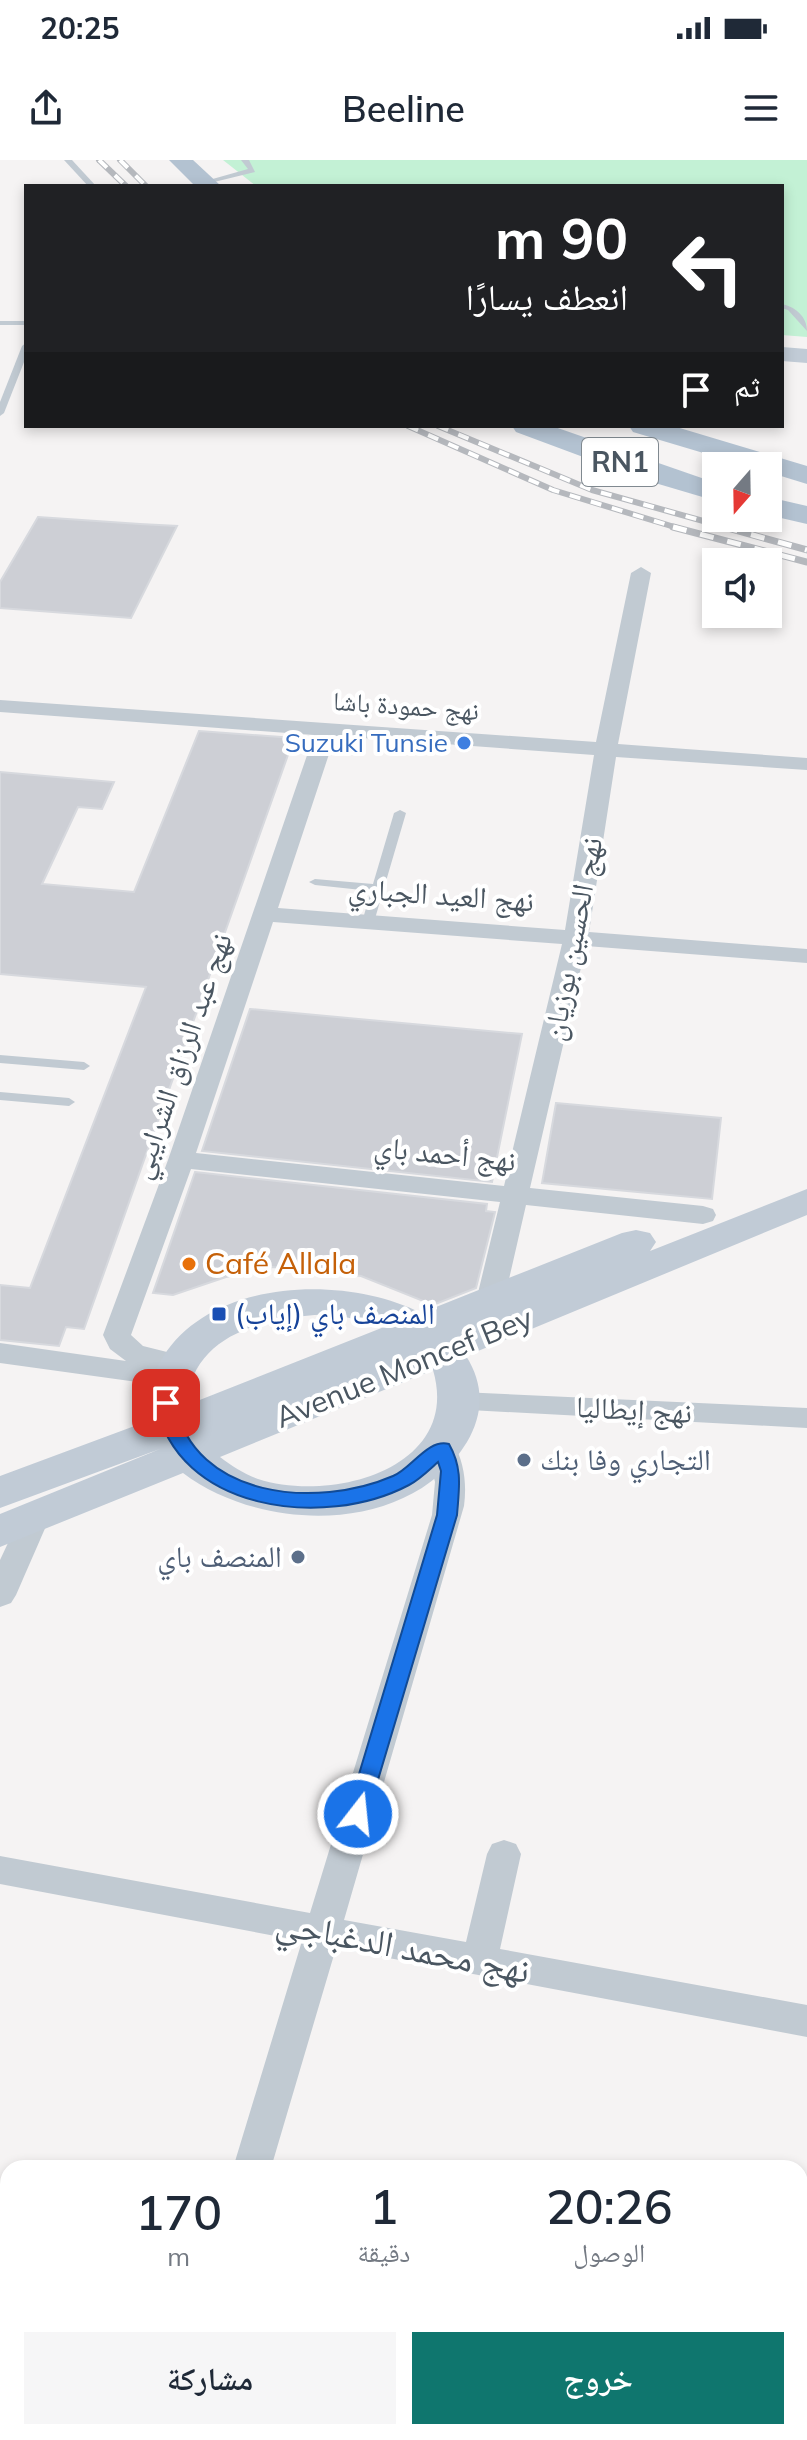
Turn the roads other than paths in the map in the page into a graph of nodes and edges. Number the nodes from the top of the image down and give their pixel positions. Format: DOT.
graph roads {
  1 [pos="68,160"];
  2 [pos="154,160"];
  3 [pos="180,160"];
  4 [pos="245,160"];
  5 [pos="90,184"];
  6 [pos="197,184"];
  7 [pos="198,184"];
  8 [pos="203,184"];
  9 [pos="784,306"];
  10 [pos="0,323"];
  11 [pos="24,323"];
  12 [pos="807,329"];
  13 [pos="24,351"];
  14 [pos="784,354"];
  15 [pos="807,356"];
  16 [pos="0,413"];
  17 [pos="531,428"];
  18 [pos="650,428"];
  19 [pos="807,475"];
  20 [pos="702,488"];
  21 [pos="782,509"];
  22 [pos="807,515"];
  23 [pos="641,573"];
  24 [pos="0,706"];
  25 [pos="327,728"];
  26 [pos="608,749"];
  27 [pos="807,764"];
  28 [pos="400,813"];
  29 [pos="315,882"];
  30 [pos="378,888"];
  31 [pos="262,914"];
  32 [pos="368,922"];
  33 [pos="576,937"];
  34 [pos="807,956"];
  35 [pos="0,1059"];
  36 [pos="84,1066"];
  37 [pos="0,1096"];
  38 [pos="69,1102"];
  39 [pos="181,1160"];
  40 [pos="807,1174"];
  41 [pos="518,1194"];
  42 [pos="807,1201"];
  43 [pos="703,1215"];
  44 [pos="490,1301"];
  45 [pos="431,1340"];
  46 [pos="0,1353"];
  47 [pos="174,1370"];
  48 [pos="461,1402"];
  49 [pos="807,1418"];
  50 [pos="180,1442"];
  51 [pos="442,1449"];
  52 [pos="0,1493"];
  53 [pos="18,1524"];
  54 [pos="0,1595"];
  55 [pos="504,1854"];
  56 [pos="0,1870"];
  57 [pos="324,1931"];
  58 [pos="480,1960"];
  59 [pos="807,2021"];
  60 [pos="254,2160"];
  1 -- 5 [label="lane"];
  2 -- 6 [label="main road"];
  3 -- 7 [label="main road"];
  4 -- 8 [label="lane"];
  9 -- 12 [label="lane"];
  10 -- 11 [label="lane"];
  13 -- 16 [label="lane"];
  14 -- 15 [label="main road"];
  17 -- 20 [label="main road, RN1"];
  18 -- 19 [label="main road, RN1"];
  21 -- 22 [label="main road"];
  23 -- 26 [label="street, نهج الحسين بوزيان"];
  24 -- 25 [label="street, نهج حمودة باشا"];
  25 -- 26 [label="street, نهج حمودة باشا"];
  25 -- 31 [label="street, نهج عبد الرزاق الشرايبي"];
  26 -- 27 [label="street, نهج حمودة باشا"];
  26 -- 33 [label="street, نهج الحسين بوزيان"];
  28 -- 30 [label="lane"];
  29 -- 30 [label="lane"];
  30 -- 32 [label="lane"];
  31 -- 32 [label="street, نهج العيد الجباري"];
  31 -- 39 [label="street, نهج عبد الرزاق الشرايبي"];
  32 -- 33 [label="street, نهج العيد الجباري"];
  33 -- 34 [label="street, نهج العيد الجباري"];
  33 -- 41 [label="street, نهج الحسين بوزيان"];
  35 -- 36 [label="lane"];
  37 -- 38 [label="lane"];
  39 -- 41 [label="street, نهج أحمد باي"];
  39 -- 47 [label="street, نهج عبد الرزاق الشرايبي"];
  40 -- 43 [label="main road, Avenue Moncef Bey"];
  41 -- 43 [label="street, نهج أحمد باي"];
  41 -- 44 [label="street, نهج الحسين بوزيان"];
  42 -- 45 [label="main road, Avenue Moncef Bey"];
  43 -- 44 [label="main road, Avenue Moncef Bey"];
  44 -- 45 [label="main road, Avenue Moncef Bey"];
  45 -- 47 [label="main road"];
  45 -- 48 [label="main road"];
  45 -- 50 [label="main road, Avenue Moncef Bey"];
  46 -- 47 [label="street"];
  47 -- 50 [label="main road"];
  48 -- 49 [label="street, نهج إيطاليا"];
  48 -- 51 [label="main road"];
  50 -- 51 [label="main road"];
  50 -- 52 [label="main road, Avenue Moncef Bey"];
  50 -- 53 [label="main road, Avenue Moncef Bey"];
  51 -- 57 [label="street"];
  53 -- 54 [label="street"];
  55 -- 58 [label="street"];
  56 -- 57 [label="street, نهج محمد الدغباجي"];
  57 -- 58 [label="street, نهج محمد الدغباجي"];
  57 -- 60 [label="street"];
  58 -- 59 [label="street, نهج محمد الدغباجي"];
}
